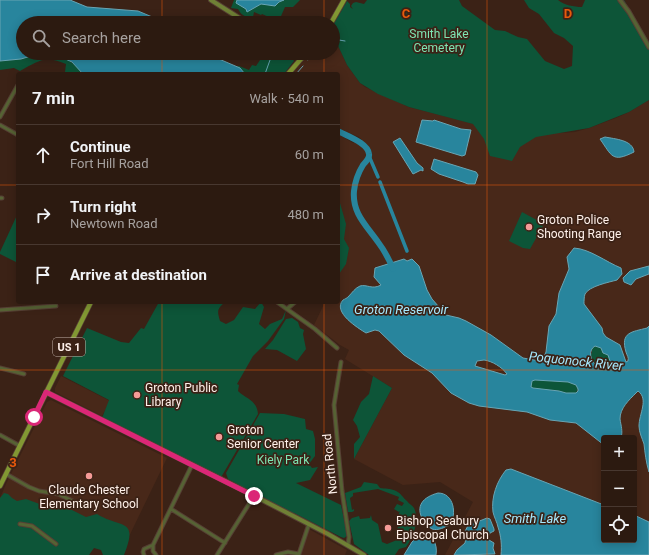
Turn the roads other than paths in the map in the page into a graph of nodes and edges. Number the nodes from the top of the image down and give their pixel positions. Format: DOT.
graph roads {
  1 [pos="211,0"];
  2 [pos="344,0"];
  3 [pos="620,0"];
  4 [pos="237,16"];
  5 [pos="335,16"];
  6 [pos="649,47"];
  7 [pos="300,60"];
  8 [pos="290,72"];
  9 [pos="16,88"];
  10 [pos="0,116"];
  11 [pos="0,125"];
  12 [pos="16,134"];
  13 [pos="90,304"];
  14 [pos="281,304"];
  15 [pos="293,304"];
  16 [pos="56,306"];
  17 [pos="288,309"];
  18 [pos="0,310"];
  19 [pos="338,348"];
  20 [pos="341,362"];
  21 [pos="0,368"];
  22 [pos="24,374"];
  23 [pos="46,392"];
  24 [pos="0,435"];
  25 [pos="20,446"];
  26 [pos="192,465"];
  27 [pos="6,474"];
  28 [pos="0,486"];
  29 [pos="254,496"];
  30 [pos="83,506"];
  31 [pos="171,509"];
  32 [pos="20,524"];
  33 [pos="309,524"];
  34 [pos="225,543"];
  35 [pos="56,544"];
  36 [pos="348,544"];
  37 [pos="153,546"];
  38 [pos="144,555"];
  39 [pos="154,555"];
  40 [pos="217,555"];
  41 [pos="276,555"];
  42 [pos="364,555"];
  1 -- 4 [label="main road"];
  2 -- 5 [label="main road"];
  3 -- 6 [label="street"];
  7 -- 8 [label="main road"];
  9 -- 10 [label="street"];
  11 -- 12 [label="street"];
  13 -- 23 [label="main road, US 1"];
  14 -- 17 [label="street"];
  15 -- 17 [label="street"];
  16 -- 18 [label="street"];
  17 -- 19 [label="street"];
  20 -- 36 [label="street, North Road"];
  21 -- 22 [label="street"];
  23 -- 25 [label="main road, US 1"];
  23 -- 26 [label="main road"];
  24 -- 25 [label="street"];
  25 -- 27 [label="main road, US 1"];
  26 -- 29 [label="main road"];
  26 -- 31 [label="street"];
  27 -- 28 [label="main road, US 1"];
  27 -- 30 [label="street"];
  29 -- 33 [label="main road"];
  29 -- 34 [label="street"];
  31 -- 34 [label="street"];
  31 -- 37 [label="street"];
  32 -- 35 [label="street"];
  33 -- 36 [label="main road"];
  33 -- 41 [label="street"];
  34 -- 40 [label="street"];
  36 -- 42 [label="main road"];
  37 -- 38 [label="street"];
  37 -- 39 [label="street"];
}
